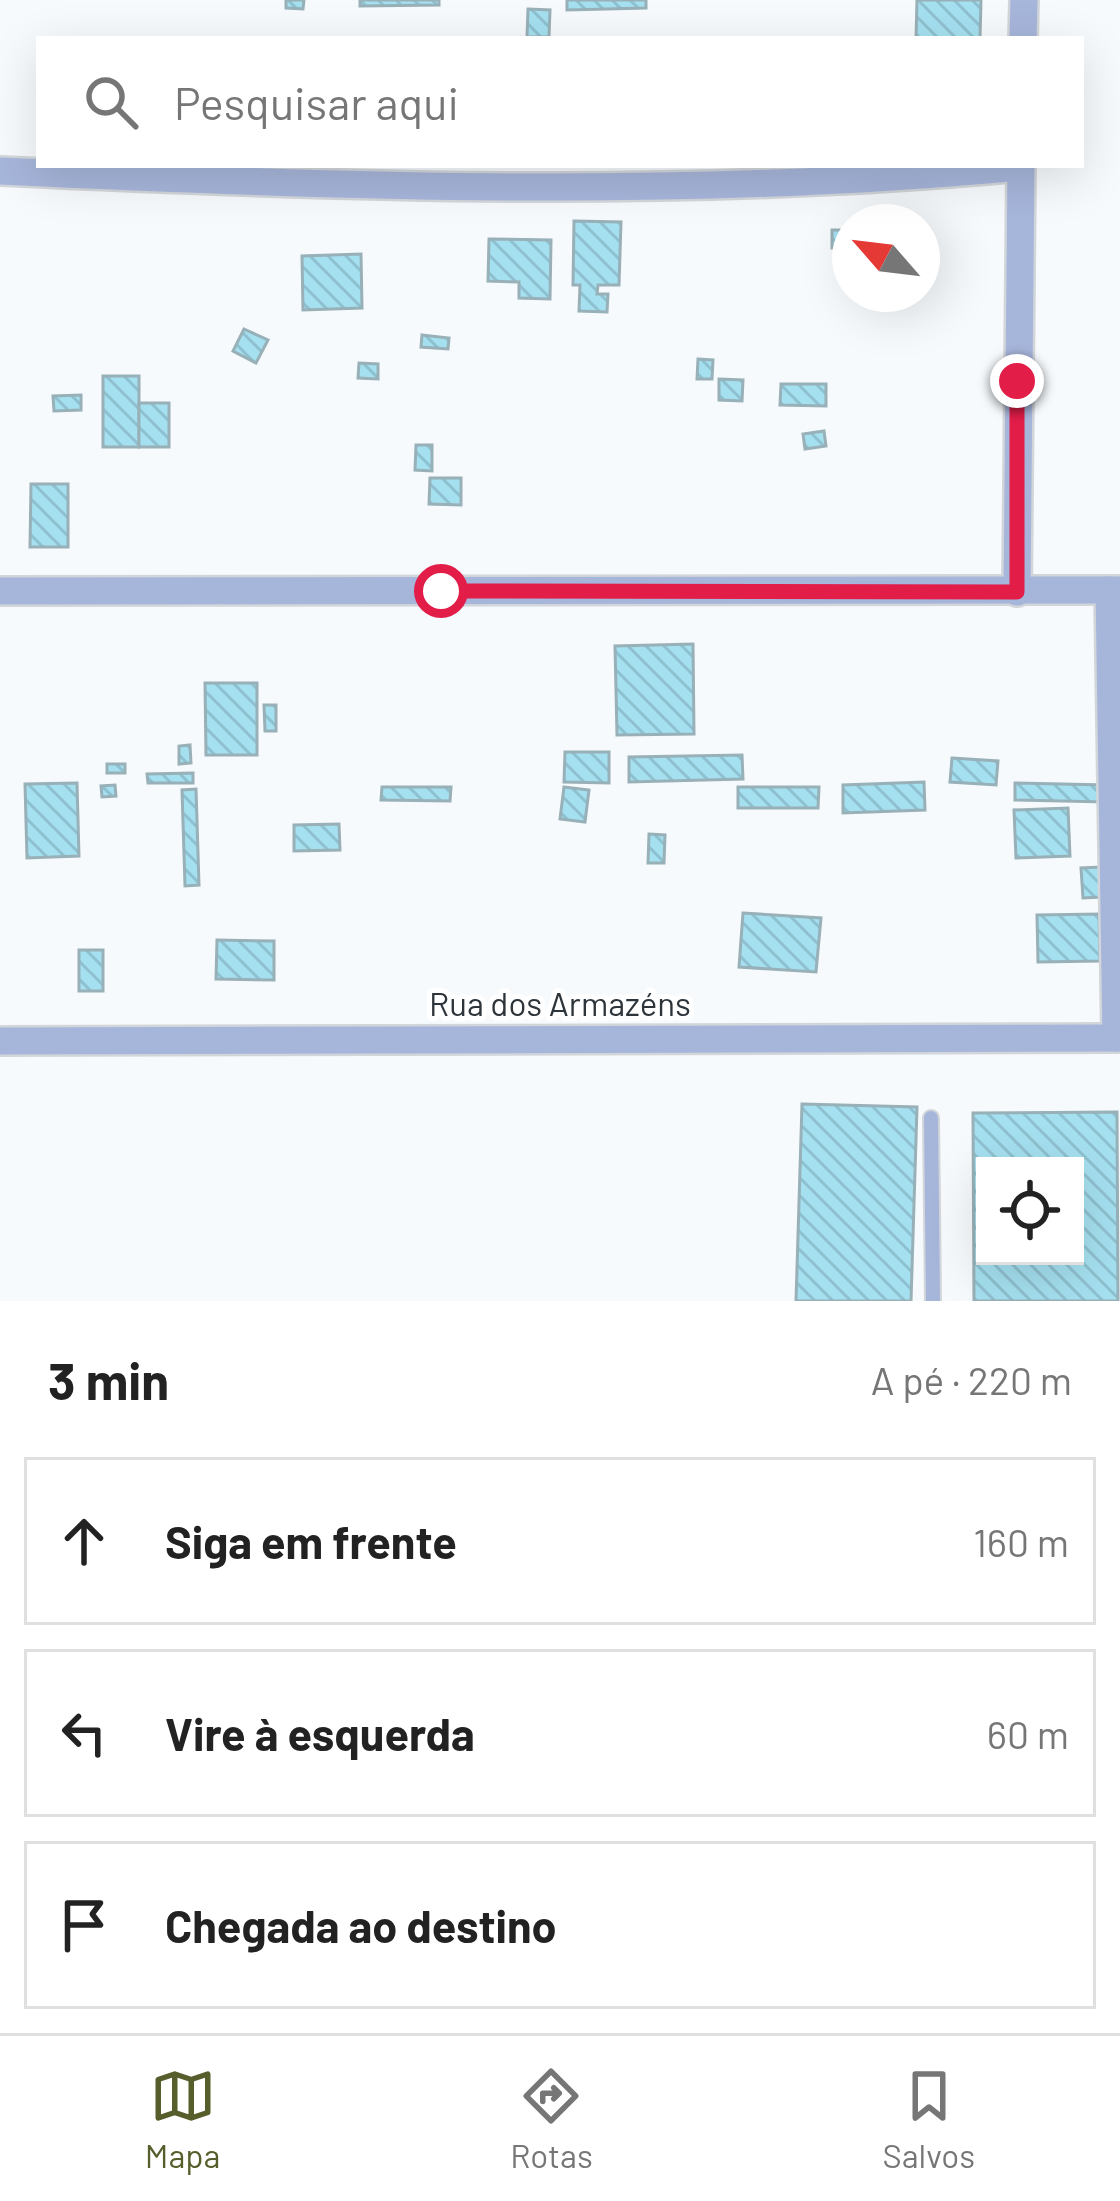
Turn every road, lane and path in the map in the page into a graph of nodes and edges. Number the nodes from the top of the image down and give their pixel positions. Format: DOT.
graph roads {
  1 [pos="1024,0"];
  2 [pos="1023,36"];
  3 [pos="994,168"];
  4 [pos="1021,168"];
  5 [pos="0,171"];
  6 [pos="1114,590"];
  7 [pos="0,592"];
  8 [pos="1017,592"];
  9 [pos="1118,1038"];
  10 [pos="0,1041"];
  11 [pos="932,1118"];
  12 [pos="933,1301"];
  1 -- 2 [label="street"];
  3 -- 5 [label="street"];
  4 -- 8 [label="street"];
  6 -- 8 [label="street"];
  6 -- 9 [label="street"];
  7 -- 8 [label="street"];
  9 -- 10 [label="street, Rua dos Armazéns"];
  11 -- 12 [label="lane"];
}
